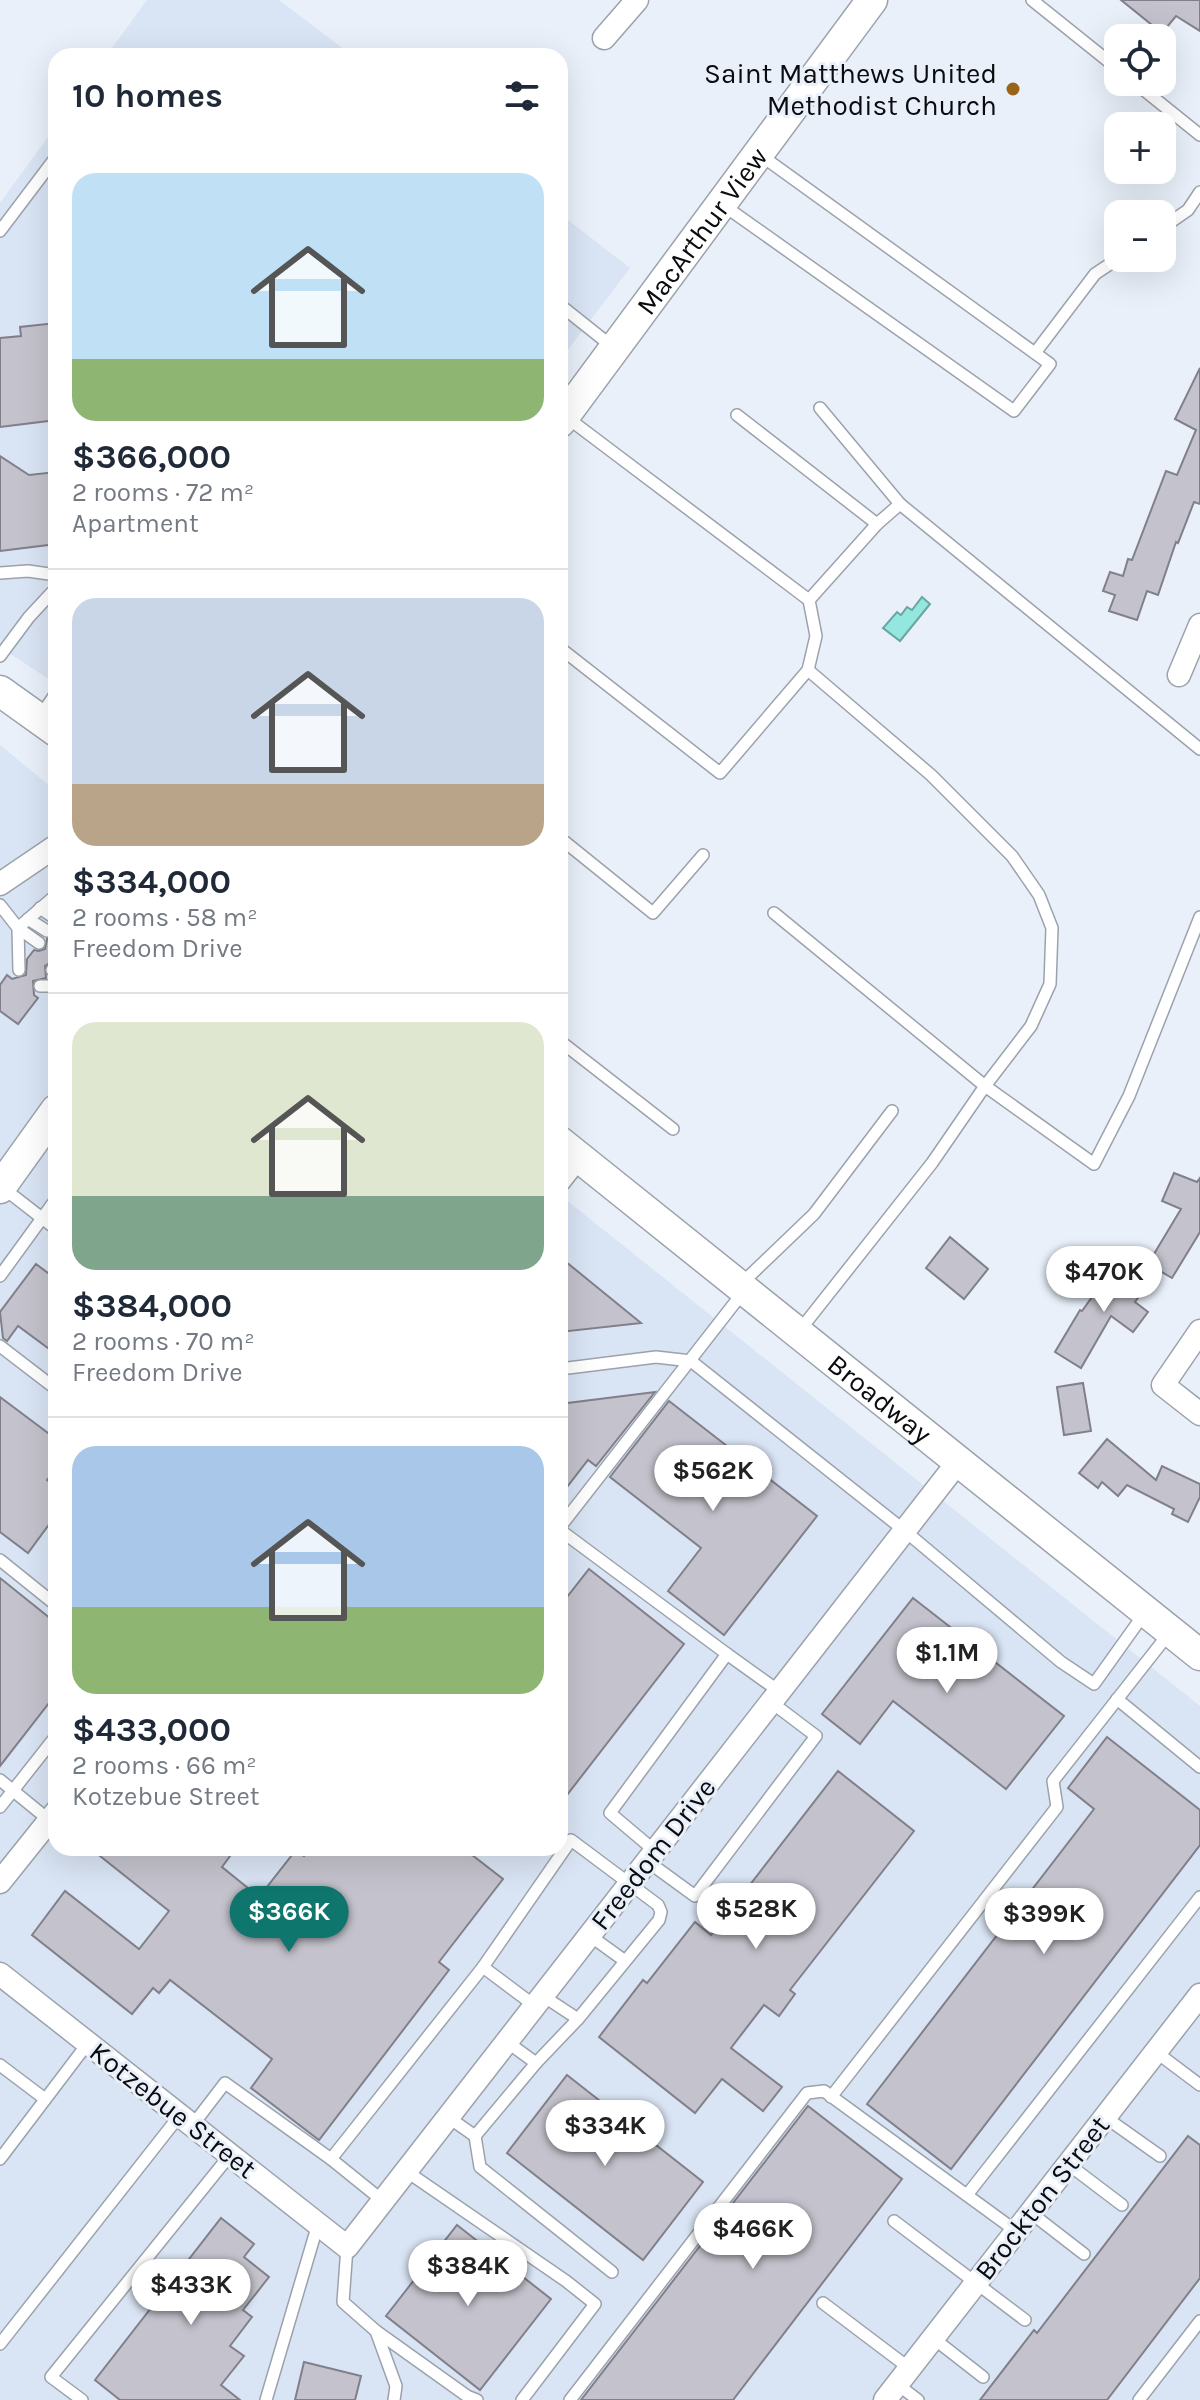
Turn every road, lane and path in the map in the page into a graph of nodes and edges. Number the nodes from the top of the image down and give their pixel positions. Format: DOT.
graph roads {
  1 [pos="637,0"];
  2 [pos="872,0"];
  3 [pos="1032,0"];
  4 [pos="604,38"];
  5 [pos="1104,58"];
  6 [pos="1151,96"];
  7 [pos="1200,135"];
  8 [pos="758,154"];
  9 [pos="48,168"];
  10 [pos="1200,192"];
  11 [pos="721,203"];
  12 [pos="1176,218"];
  13 [pos="0,231"];
  14 [pos="1104,268"];
  15 [pos="568,311"];
  16 [pos="614,348"];
  17 [pos="1035,353"];
  18 [pos="820,408"];
  19 [pos="568,411"];
  20 [pos="737,415"];
  21 [pos="568,423"];
  22 [pos="900,504"];
  23 [pos="877,524"];
  24 [pos="0,573"];
  25 [pos="48,574"];
  26 [pos="48,597"];
  27 [pos="809,600"];
  28 [pos="1200,625"];
  29 [pos="568,654"];
  30 [pos="0,656"];
  31 [pos="808,670"];
  32 [pos="1179,675"];
  33 [pos="0,691"];
  34 [pos="47,725"];
  35 [pos="1200,749"];
  36 [pos="568,848"];
  37 [pos="48,851"];
  38 [pos="703,855"];
  39 [pos="0,884"];
  40 [pos="48,902"];
  41 [pos="0,905"];
  42 [pos="40,908"];
  43 [pos="774,913"];
  44 [pos="48,914"];
  45 [pos="1200,917"];
  46 [pos="28,919"];
  47 [pos="18,928"];
  48 [pos="47,931"];
  49 [pos="39,943"];
  50 [pos="18,947"];
  51 [pos="30,955"];
  52 [pos="19,970"];
  53 [pos="40,986"];
  54 [pos="48,986"];
  55 [pos="568,1047"];
  56 [pos="985,1086"];
  57 [pos="892,1111"];
  58 [pos="48,1121"];
  59 [pos="673,1129"];
  60 [pos="568,1161"];
  61 [pos="0,1187"];
  62 [pos="48,1210"];
  63 [pos="42,1218"];
  64 [pos="48,1223"];
  65 [pos="0,1276"];
  66 [pos="743,1286"];
  67 [pos="1200,1331"];
  68 [pos="799,1332"];
  69 [pos="0,1346"];
  70 [pos="691,1361"];
  71 [pos="568,1368"];
  72 [pos="48,1383"];
  73 [pos="1200,1414"];
  74 [pos="958,1462"];
  75 [pos="568,1518"];
  76 [pos="905,1531"];
  77 [pos="568,1534"];
  78 [pos="0,1560"];
  79 [pos="48,1599"];
  80 [pos="1145,1612"];
  81 [pos="1170,1632"];
  82 [pos="727,1654"];
  83 [pos="1200,1655"];
  84 [pos="775,1697"];
  85 [pos="1117,1699"];
  86 [pos="48,1746"];
  87 [pos="1200,1767"];
  88 [pos="0,1780"];
  89 [pos="13,1791"];
  90 [pos="0,1807"];
  91 [pos="48,1813"];
  92 [pos="48,1822"];
  93 [pos="568,1844"];
  94 [pos="560,1856"];
  95 [pos="651,1856"];
  96 [pos="0,1882"];
  97 [pos="630,1884"];
  98 [pos="1200,1897"];
  99 [pos="589,1935"];
  100 [pos="625,1961"];
  101 [pos="483,1967"];
  102 [pos="0,1974"];
  103 [pos="539,2001"];
  104 [pos="1198,2003"];
  105 [pos="578,2019"];
  106 [pos="507,2042"];
  107 [pos="88,2043"];
  108 [pos="1156,2052"];
  109 [pos="536,2063"];
  110 [pos="0,2065"];
  111 [pos="1200,2085"];
  112 [pos="831,2097"];
  113 [pos="45,2099"];
  114 [pos="448,2117"];
  115 [pos="1105,2117"];
  116 [pos="186,2120"];
  117 [pos="475,2136"];
  118 [pos="230,2155"];
  119 [pos="1160,2156"];
  120 [pos="0,2159"];
  121 [pos="331,2159"];
  122 [pos="1068,2164"];
  123 [pos="406,2171"];
  124 [pos="967,2195"];
  125 [pos="383,2201"];
  126 [pos="1122,2205"];
  127 [pos="1031,2213"];
  128 [pos="894,2221"];
  129 [pos="318,2224"];
  130 [pos="1016,2231"];
  131 [pos="347,2247"];
  132 [pos="1084,2254"];
  133 [pos="612,2272"];
  134 [pos="976,2282"];
  135 [pos="823,2303"];
  136 [pos="1025,2320"];
  137 [pos="1200,2321"];
  138 [pos="376,2331"];
  139 [pos="933,2338"];
  140 [pos="0,2344"];
  141 [pos="983,2377"];
  142 [pos="897,2384"];
  143 [pos="82,2400"];
  144 [pos="266,2400"];
  145 [pos="394,2400"];
  146 [pos="477,2400"];
  147 [pos="522,2400"];
  148 [pos="570,2400"];
  149 [pos="918,2400"];
  150 [pos="1139,2400"];
  1 -- 4 [label="street"];
  2 -- 8 [label="main road, MacArthur View"];
  3 -- 5 [label="lane"];
  6 -- 7 [label="lane"];
  8 -- 11 [label="main road, MacArthur View"];
  8 -- 17 [label="lane"];
  9 -- 13 [label="lane"];
  10 -- 12 [label="lane"];
  11 -- 16 [label="main road, MacArthur View"];
  11 -- 17 [label="lane"];
  14 -- 17 [label="lane"];
  15 -- 16 [label="lane"];
  16 -- 19 [label="main road, MacArthur View"];
  18 -- 22 [label="lane"];
  20 -- 23 [label="lane"];
  21 -- 27 [label="lane"];
  22 -- 23 [label="lane"];
  22 -- 35 [label="lane"];
  23 -- 27 [label="lane"];
  24 -- 25 [label="lane"];
  26 -- 30 [label="lane"];
  27 -- 31 [label="lane"];
  28 -- 32 [label="street"];
  29 -- 31 [label="lane"];
  31 -- 56 [label="lane"];
  33 -- 34 [label="main road"];
  36 -- 38 [label="lane"];
  37 -- 39 [label="street"];
  40 -- 42 [label="lane"];
  41 -- 47 [label="lane"];
  42 -- 44 [label="lane"];
  42 -- 46 [label="lane"];
  43 -- 56 [label="lane"];
  45 -- 56 [label="lane"];
  46 -- 47 [label="lane"];
  46 -- 48 [label="lane"];
  47 -- 49 [label="lane"];
  47 -- 50 [label="lane"];
  50 -- 51 [label="lane"];
  50 -- 52 [label="lane"];
  53 -- 54 [label="lane"];
  55 -- 59 [label="lane"];
  56 -- 68 [label="lane"];
  57 -- 66 [label="lane"];
  58 -- 61 [label="main road"];
  60 -- 66 [label="main road, Broadway"];
  61 -- 63 [label="lane"];
  62 -- 63 [label="lane"];
  63 -- 64 [label="lane"];
  63 -- 65 [label="lane"];
  66 -- 68 [label="main road, Broadway"];
  66 -- 70 [label="lane"];
  67 -- 73 [label="street"];
  68 -- 74 [label="main road, Broadway"];
  69 -- 72 [label="lane"];
  70 -- 71 [label="lane"];
  70 -- 75 [label="lane"];
  70 -- 76 [label="lane"];
  74 -- 76 [label="street, Freedom Drive"];
  74 -- 80 [label="main road, Broadway"];
  76 -- 80 [label="lane"];
  76 -- 84 [label="street, Freedom Drive"];
  77 -- 82 [label="lane"];
  78 -- 79 [label="lane"];
  80 -- 81 [label="main road, Broadway"];
  81 -- 83 [label="main road, Broadway"];
  81 -- 85 [label="lane"];
  82 -- 84 [label="lane"];
  82 -- 95 [label="lane"];
  84 -- 95 [label="street, Freedom Drive"];
  84 -- 95 [label="lane"];
  85 -- 87 [label="lane"];
  85 -- 112 [label="lane"];
  86 -- 89 [label="lane"];
  88 -- 89 [label="lane"];
  89 -- 90 [label="lane"];
  89 -- 91 [label="lane"];
  92 -- 96 [label="street"];
  93 -- 97 [label="lane"];
  94 -- 101 [label="lane"];
  95 -- 97 [label="street, Freedom Drive"];
  97 -- 99 [label="street, Freedom Drive"];
  97 -- 100 [label="lane"];
  98 -- 124 [label="lane"];
  99 -- 100 [label="lane"];
  99 -- 103 [label="street, Freedom Drive"];
  100 -- 105 [label="lane"];
  101 -- 103 [label="lane"];
  101 -- 121 [label="lane"];
  102 -- 107 [label="street, Kotzebue Street"];
  103 -- 105 [label="lane"];
  103 -- 106 [label="street, Freedom Drive"];
  104 -- 108 [label="street, Brockton Street"];
  105 -- 109 [label="lane"];
  106 -- 109 [label="lane"];
  106 -- 114 [label="street, Freedom Drive"];
  107 -- 113 [label="lane"];
  107 -- 116 [label="street, Kotzebue Street"];
  108 -- 111 [label="lane"];
  108 -- 115 [label="street, Brockton Street"];
  109 -- 117 [label="lane"];
  110 -- 113 [label="lane"];
  112 -- 124 [label="lane"];
  112 -- 148 [label="lane"];
  113 -- 120 [label="lane"];
  114 -- 117 [label="lane"];
  114 -- 123 [label="street, Freedom Drive"];
  115 -- 119 [label="lane"];
  115 -- 122 [label="street, Brockton Street"];
  116 -- 118 [label="street, Kotzebue Street"];
  116 -- 121 [label="lane"];
  116 -- 140 [label="lane"];
  117 -- 133 [label="lane"];
  118 -- 129 [label="street, Kotzebue Street"];
  118 -- 143 [label="lane"];
  121 -- 125 [label="lane"];
  122 -- 126 [label="lane"];
  122 -- 127 [label="street, Brockton Street"];
  123 -- 125 [label="street, Freedom Drive"];
  123 -- 147 [label="lane"];
  124 -- 130 [label="lane"];
  125 -- 131 [label="street, Freedom Drive"];
  127 -- 130 [label="street, Brockton Street"];
  127 -- 132 [label="lane"];
  128 -- 134 [label="lane"];
  129 -- 131 [label="street, Kotzebue Street"];
  129 -- 144 [label="lane"];
  130 -- 134 [label="street, Brockton Street"];
  131 -- 138 [label="lane"];
  134 -- 136 [label="lane"];
  134 -- 139 [label="street, Brockton Street"];
  135 -- 142 [label="lane"];
  137 -- 150 [label="lane"];
  138 -- 145 [label="lane"];
  138 -- 146 [label="lane"];
  139 -- 141 [label="lane"];
  139 -- 142 [label="street, Brockton Street"];
  142 -- 149 [label="lane"];
}
